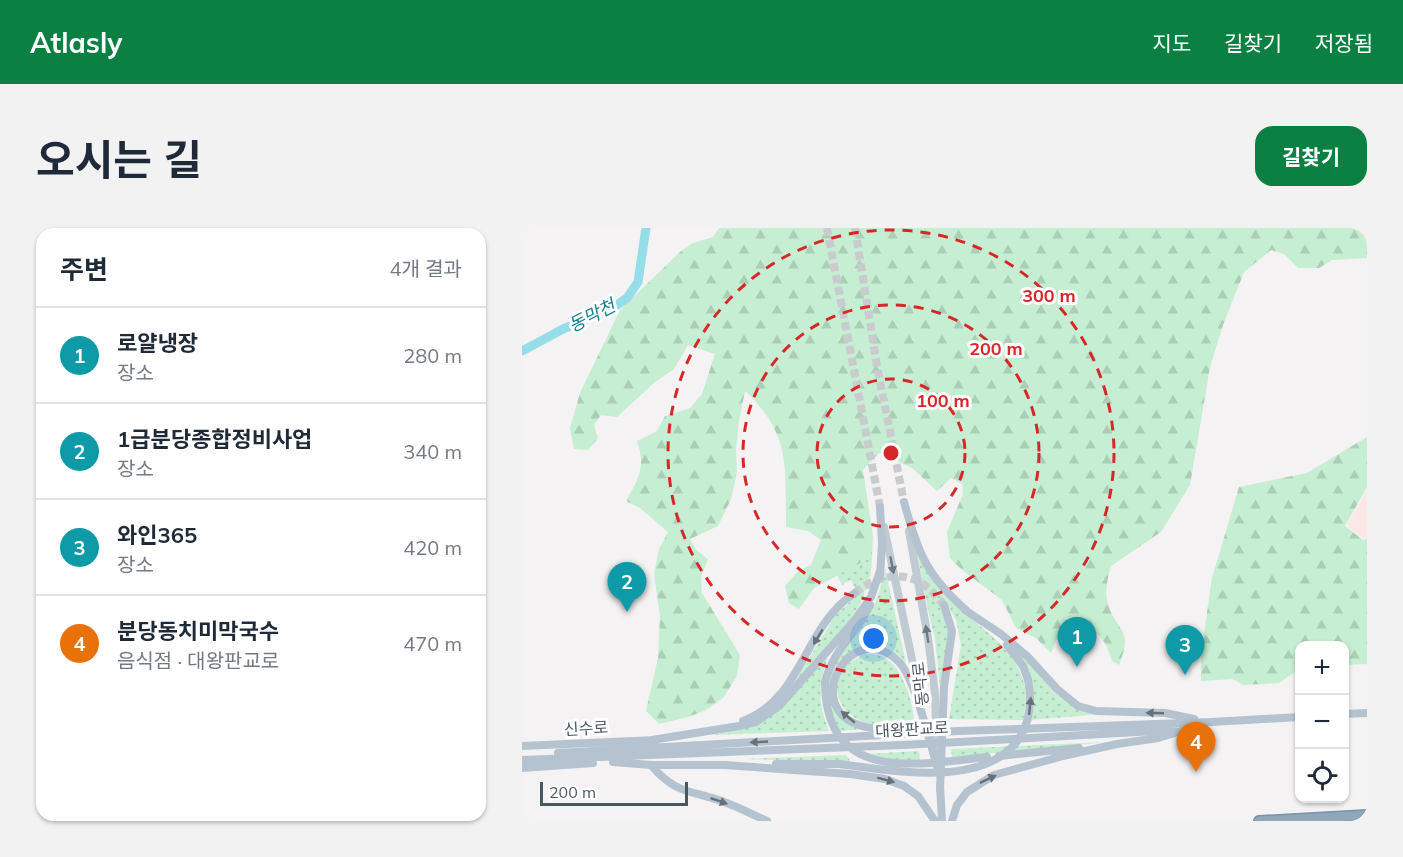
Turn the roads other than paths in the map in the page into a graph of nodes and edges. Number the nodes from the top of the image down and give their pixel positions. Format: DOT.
graph roads {
  1 [pos="904,502"];
  2 [pos="880,507"];
  3 [pos="880,571"];
  4 [pos="855,592"];
  5 [pos="944,605"];
  6 [pos="965,610"];
  7 [pos="1367,713"];
  8 [pos="1349,714"];
  9 [pos="1295,717"];
  10 [pos="1212,722"];
  11 [pos="720,729"];
  12 [pos="1185,730"];
  13 [pos="902,731"];
  14 [pos="652,740"];
  15 [pos="728,744"];
  16 [pos="1117,744"];
  17 [pos="522,746"];
  18 [pos="522,755"];
  19 [pos="937,755"];
  20 [pos="613,756"];
  21 [pos="522,760"];
  22 [pos="651,765"];
  23 [pos="724,765"];
  24 [pos="522,768"];
  25 [pos="938,769"];
  26 [pos="940,790"];
  27 [pos="1367,815"];
  28 [pos="767,821"];
  29 [pos="935,821"];
  30 [pos="942,821"];
  31 [pos="952,821"];
  32 [pos="1259,821"];
  1 -- 6 [label="main road"];
  19 -- 1 [label="main road, 동막로, one-way"];
  2 -- 3 [label="main road"];
  2 -- 19 [label="main road, 동막로, one-way"];
  3 -- 11 [label="main road"];
  3 -- 16 [label="main road, bridge"];
  4 -- 11 [label="main road, one-way"];
  5 -- 26 [label="main road"];
  10 -- 6 [label="main road, one-way"];
  23 -- 6 [label="main road, one-way, bridge"];
  7 -- 8 [label="main road"];
  9 -- 10 [label="main road, 대왕판교로"];
  10 -- 12 [label="main road, 대왕판교로"];
  10 -- 13 [label="main road, 대왕판교로, bridge"];
  11 -- 14 [label="main road"];
  12 -- 16 [label="main road"];
  12 -- 20 [label="main road, 대왕판교로, bridge"];
  13 -- 15 [label="main road, 대왕판교로, one-way"];
  13 -- 25 [label="main road, one-way"];
  14 -- 15 [label="main road"];
  14 -- 17 [label="main road, 신수로"];
  15 -- 20 [label="main road, 대왕판교로"];
  31 -- 16 [label="main road, one-way"];
  18 -- 20 [label="main road"];
  19 -- 25 [label="main road"];
  20 -- 21 [label="main road"];
  20 -- 22 [label="main road"];
  20 -- 24 [label="main road"];
  22 -- 23 [label="main road"];
  22 -- 28 [label="main road, one-way"];
  23 -- 29 [label="main road, one-way"];
  25 -- 26 [label="main road"];
  26 -- 30 [label="main road"];
  27 -- 32 [label="highway"];
}
